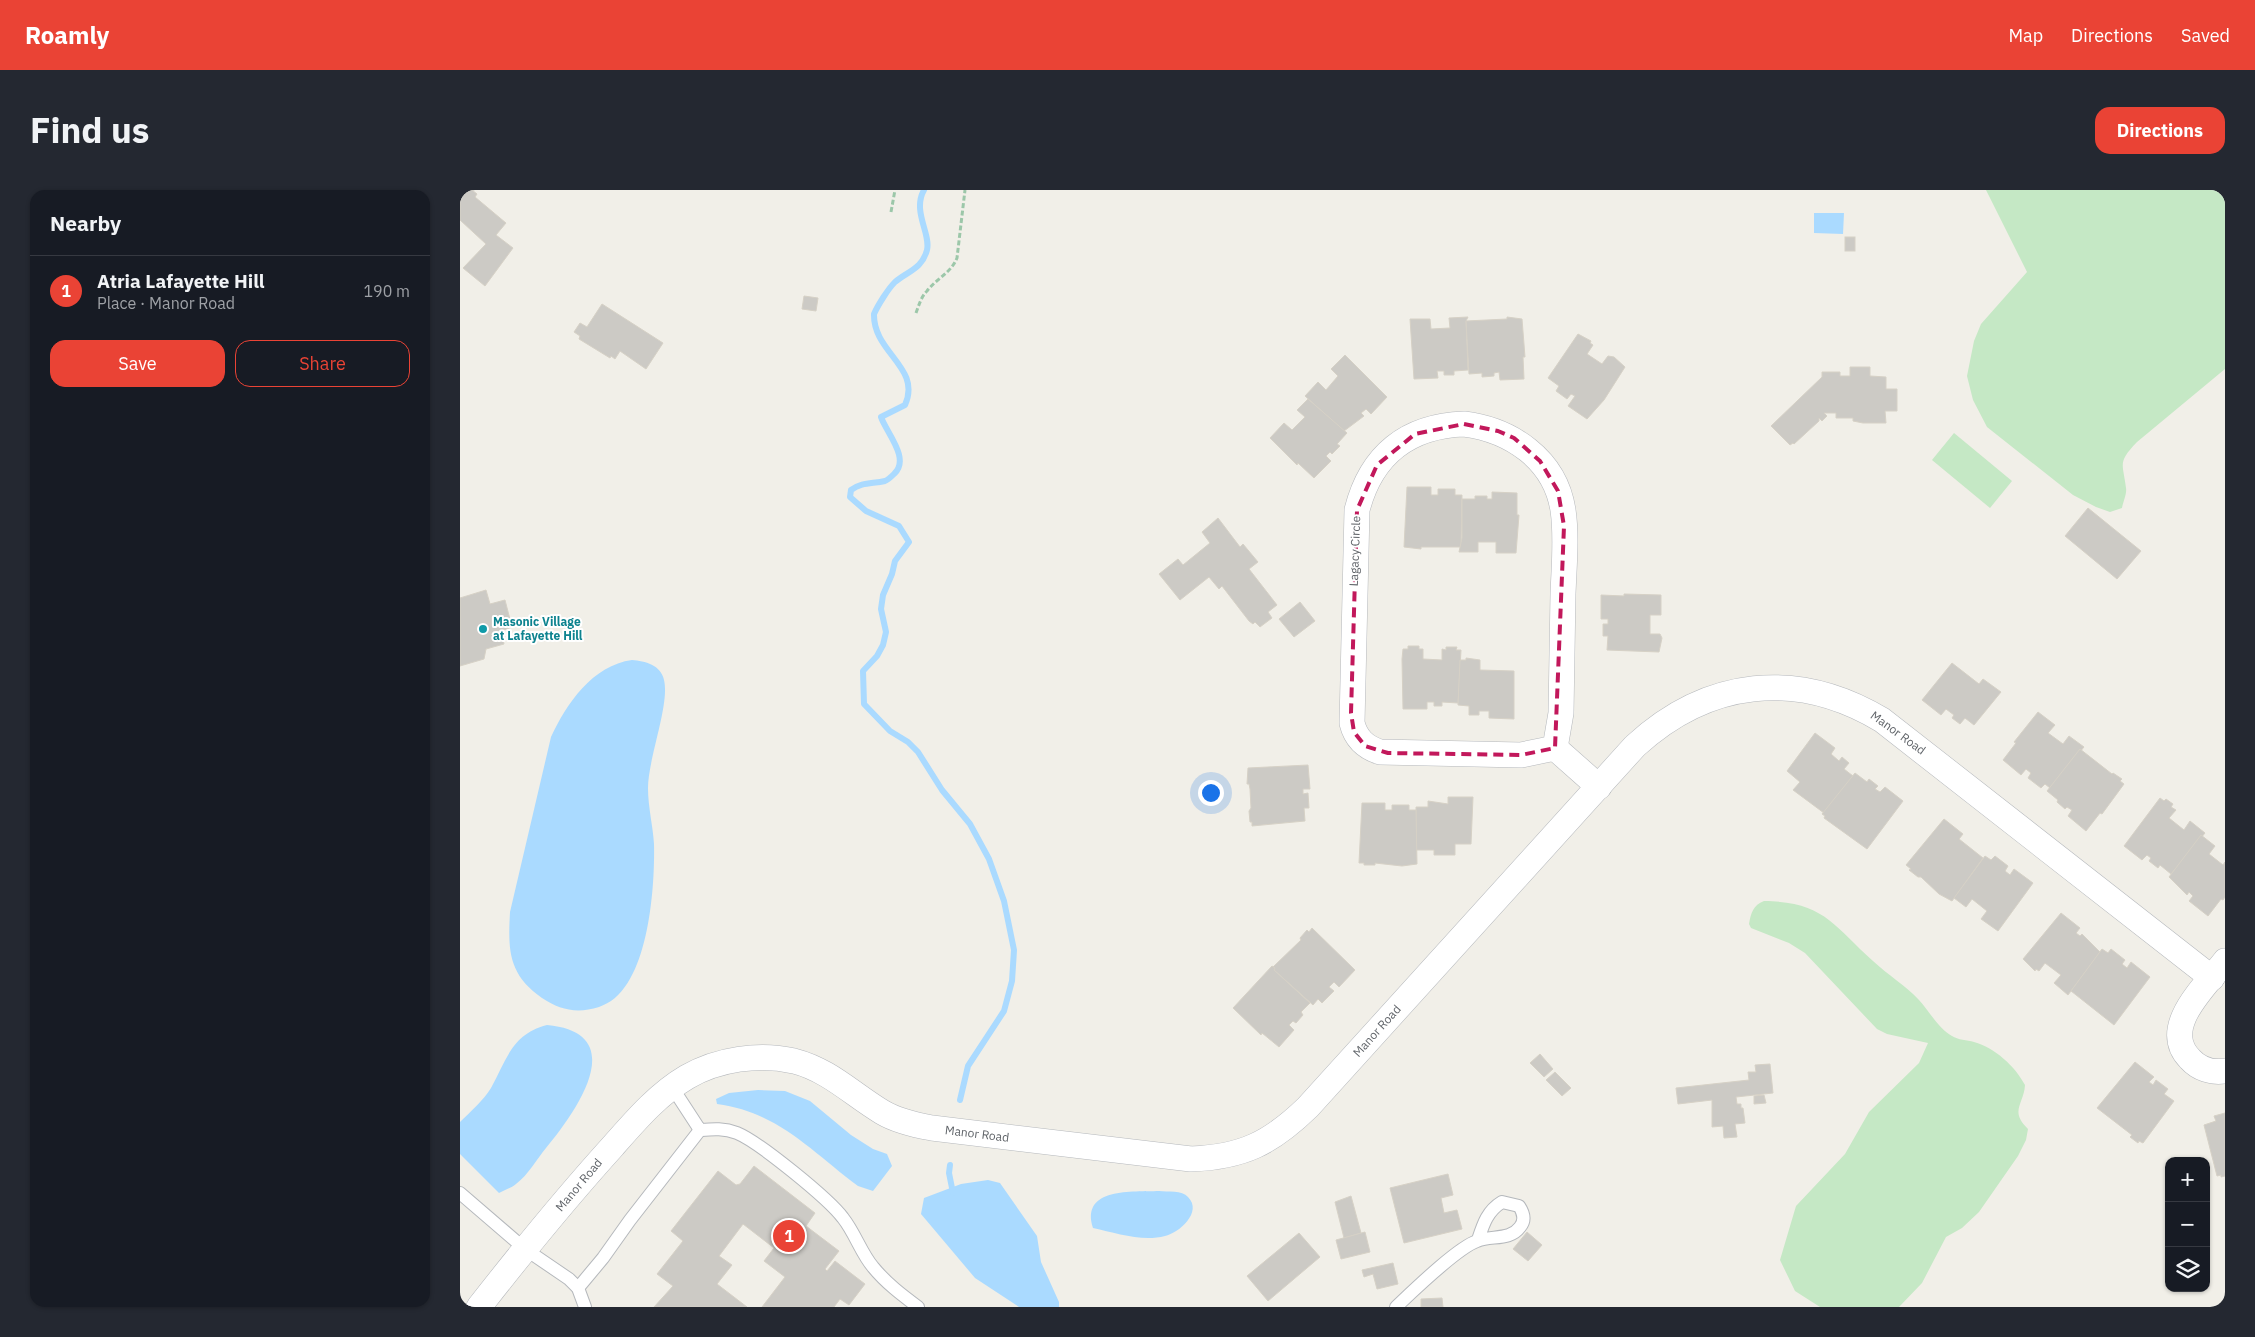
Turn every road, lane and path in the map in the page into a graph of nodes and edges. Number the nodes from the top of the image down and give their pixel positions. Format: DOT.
graph roads {
  1 [pos="895,190"];
  2 [pos="965,190"];
  3 [pos="891,212"];
  4 [pos="916,313"];
  5 [pos="1555,748"];
  6 [pos="1599,787"];
  7 [pos="2218,969"];
  8 [pos="2225,1071"];
  9 [pos="672,1087"];
  10 [pos="700,1130"];
  11 [pos="460,1193"];
  12 [pos="1478,1240"];
  13 [pos="525,1250"];
  14 [pos="578,1288"];
  15 [pos="479,1307"];
  16 [pos="585,1307"];
  17 [pos="918,1307"];
  18 [pos="1396,1307"];
  1 -- 3 [label="path"];
  2 -- 4 [label="path"];
  5 -- 5 [label="street, Lagacy Circle"];
  5 -- 6 [label="street"];
  6 -- 7 [label="street, Manor Road"];
  6 -- 9 [label="street, Manor Road"];
  7 -- 8 [label="street"];
  9 -- 10 [label="lane"];
  9 -- 13 [label="street, Manor Road"];
  10 -- 14 [label="lane"];
  10 -- 17 [label="lane"];
  11 -- 13 [label="lane"];
  12 -- 18 [label="lane"];
  13 -- 14 [label="lane"];
  13 -- 15 [label="street, Manor Road"];
  14 -- 16 [label="lane"];
}
